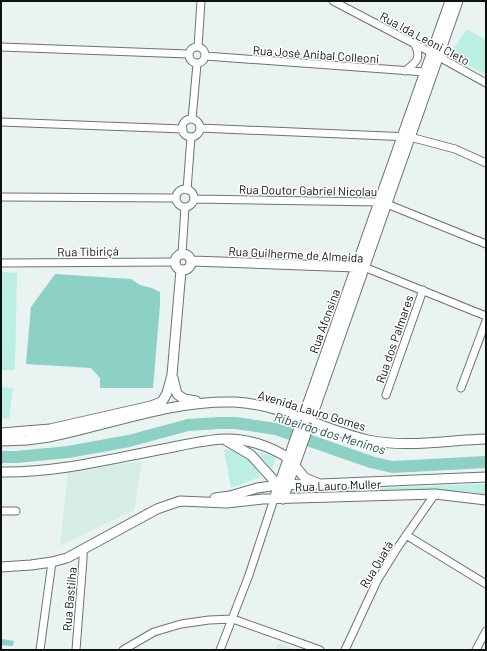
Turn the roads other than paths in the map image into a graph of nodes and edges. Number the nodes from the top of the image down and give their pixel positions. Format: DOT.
graph roads {
  1 [pos="201,1"];
  2 [pos="333,1"];
  3 [pos="450,1"];
  4 [pos="458,1"];
  5 [pos="414,43"];
  6 [pos="1,47"];
  7 [pos="198,47"];
  8 [pos="188,54"];
  9 [pos="435,55"];
  10 [pos="205,56"];
  11 [pos="197,64"];
  12 [pos="405,71"];
  13 [pos="425,72"];
  14 [pos="486,83"];
  15 [pos="192,119"];
  16 [pos="1,122"];
  17 [pos="200,128"];
  18 [pos="182,129"];
  19 [pos="191,137"];
  20 [pos="406,137"];
  21 [pos="486,163"];
  22 [pos="187,190"];
  23 [pos="1,197"];
  24 [pos="176,198"];
  25 [pos="194,199"];
  26 [pos="383,203"];
  27 [pos="185,207"];
  28 [pos="486,244"];
  29 [pos="182,254"];
  30 [pos="192,261"];
  31 [pos="175,262"];
  32 [pos="1,263"];
  33 [pos="360,267"];
  34 [pos="181,270"];
  35 [pos="423,290"];
  36 [pos="486,316"];
  37 [pos="486,321"];
  38 [pos="172,375"];
  39 [pos="461,388"];
  40 [pos="386,395"];
  41 [pos="203,403"];
  42 [pos="305,424"];
  43 [pos="1,433"];
  44 [pos="224,439"];
  45 [pos="486,439"];
  46 [pos="1,441"];
  47 [pos="296,449"];
  48 [pos="288,458"];
  49 [pos="294,465"];
  50 [pos="1,472"];
  51 [pos="486,477"];
  52 [pos="320,484"];
  53 [pos="283,485"];
  54 [pos="435,494"];
  55 [pos="279,499"];
  56 [pos="486,500"];
  57 [pos="190,501"];
  58 [pos="1,511"];
  59 [pos="16,511"];
  60 [pos="406,536"];
  61 [pos="83,550"];
  62 [pos="52,562"];
  63 [pos="1,567"];
  64 [pos="486,584"];
  65 [pos="233,619"];
  66 [pos="486,631"];
  67 [pos="40,650"];
  68 [pos="76,650"];
  69 [pos="123,650"];
  70 [pos="220,650"];
  71 [pos="320,650"];
  72 [pos="345,650"];
  73 [pos="476,650"];
  1 -- 7 [label="street"];
  2 -- 5 [label="street, Rua Ida Leoni Cleto"];
  3 -- 9 [label="main road, Rua Afonsina"];
  4 -- 9 [label="main road, Rua Afonsina"];
  5 -- 9 [label="street, Rua Ida Leoni Cleto"];
  5 -- 12 [label="street"];
  6 -- 8 [label="street"];
  7 -- 8 [label="street"];
  7 -- 10 [label="street"];
  8 -- 11 [label="street"];
  9 -- 13 [label="main road, Rua Afonsina"];
  9 -- 14 [label="street, Rua Ida Leoni Cleto"];
  9 -- 20 [label="main road, Rua Afonsina"];
  10 -- 11 [label="street"];
  10 -- 12 [label="street, Rua José Anibal Colleoni"];
  11 -- 15 [label="street"];
  12 -- 13 [label="street, Rua José Anibal Colleoni"];
  13 -- 20 [label="main road, Rua Afonsina"];
  15 -- 17 [label="street"];
  15 -- 18 [label="street"];
  16 -- 18 [label="street"];
  17 -- 19 [label="street"];
  17 -- 20 [label="street"];
  18 -- 19 [label="street"];
  19 -- 22 [label="street"];
  20 -- 21 [label="street"];
  20 -- 26 [label="main road, Rua Afonsina"];
  22 -- 24 [label="street"];
  22 -- 25 [label="street"];
  23 -- 24 [label="street"];
  24 -- 27 [label="street"];
  25 -- 26 [label="street, Rua Doutor Gabriel Nicolau"];
  25 -- 27 [label="street"];
  26 -- 28 [label="street, Rua Doutor Gabriel Nicolau"];
  26 -- 33 [label="main road, Rua Afonsina"];
  27 -- 29 [label="street"];
  29 -- 30 [label="main road"];
  29 -- 31 [label="main road"];
  30 -- 33 [label="main road, Rua Guilherme de Almeida"];
  30 -- 34 [label="main road"];
  31 -- 32 [label="street, Rua Tibiriçá"];
  31 -- 34 [label="main road"];
  33 -- 35 [label="street, Rua Guilherme de Almeida"];
  33 -- 42 [label="main road, Rua Afonsina"];
  34 -- 38 [label="main road"];
  35 -- 36 [label="street, Rua Guilherme de Almeida"];
  35 -- 40 [label="street, Rua dos Palmares"];
  37 -- 39 [label="street"];
  38 -- 41 [label="main road, Avenida Lauro Gomes"];
  38 -- 43 [label="main road"];
  41 -- 42 [label="main road, Avenida Lauro Gomes"];
  41 -- 46 [label="main road, Avenida Lauro Gomes"];
  42 -- 45 [label="main road, Avenida Lauro Gomes"];
  42 -- 47 [label="main road, Rua Afonsina"];
  44 -- 48 [label="main road"];
  44 -- 50 [label="main road"];
  44 -- 53 [label="main road"];
  47 -- 48 [label="main road, Rua Afonsina"];
  47 -- 49 [label="main road, Rua Afonsina"];
  48 -- 53 [label="main road, Rua Afonsina"];
  49 -- 52 [label="main road"];
  49 -- 53 [label="main road, Rua Afonsina"];
  51 -- 52 [label="main road, Rua Lauro Muller"];
  52 -- 53 [label="main road, Rua Lauro Muller"];
  53 -- 55 [label="main road, Rua Afonsina"];
  53 -- 57 [label="main road, Rua Lauro Muller"];
  54 -- 55 [label="main road, Rua Lauro Muller"];
  54 -- 56 [label="main road, Rua Lauro Muller"];
  54 -- 60 [label="street, Rua Quatá"];
  55 -- 57 [label="main road, Rua Lauro Muller"];
  55 -- 65 [label="street, Rua Afonsina"];
  57 -- 61 [label="main road, Rua Lauro Muller"];
  58 -- 59 [label="street"];
  60 -- 64 [label="street"];
  60 -- 72 [label="street, Rua Quatá"];
  61 -- 62 [label="main road, Rua Lauro Muller"];
  61 -- 68 [label="street, Rua Bastilha"];
  62 -- 63 [label="main road, Rua Lauro Muller"];
  62 -- 67 [label="street"];
  65 -- 69 [label="street"];
  65 -- 70 [label="street, Rua Afonsina"];
  65 -- 71 [label="street"];
  66 -- 73 [label="street"];
}
